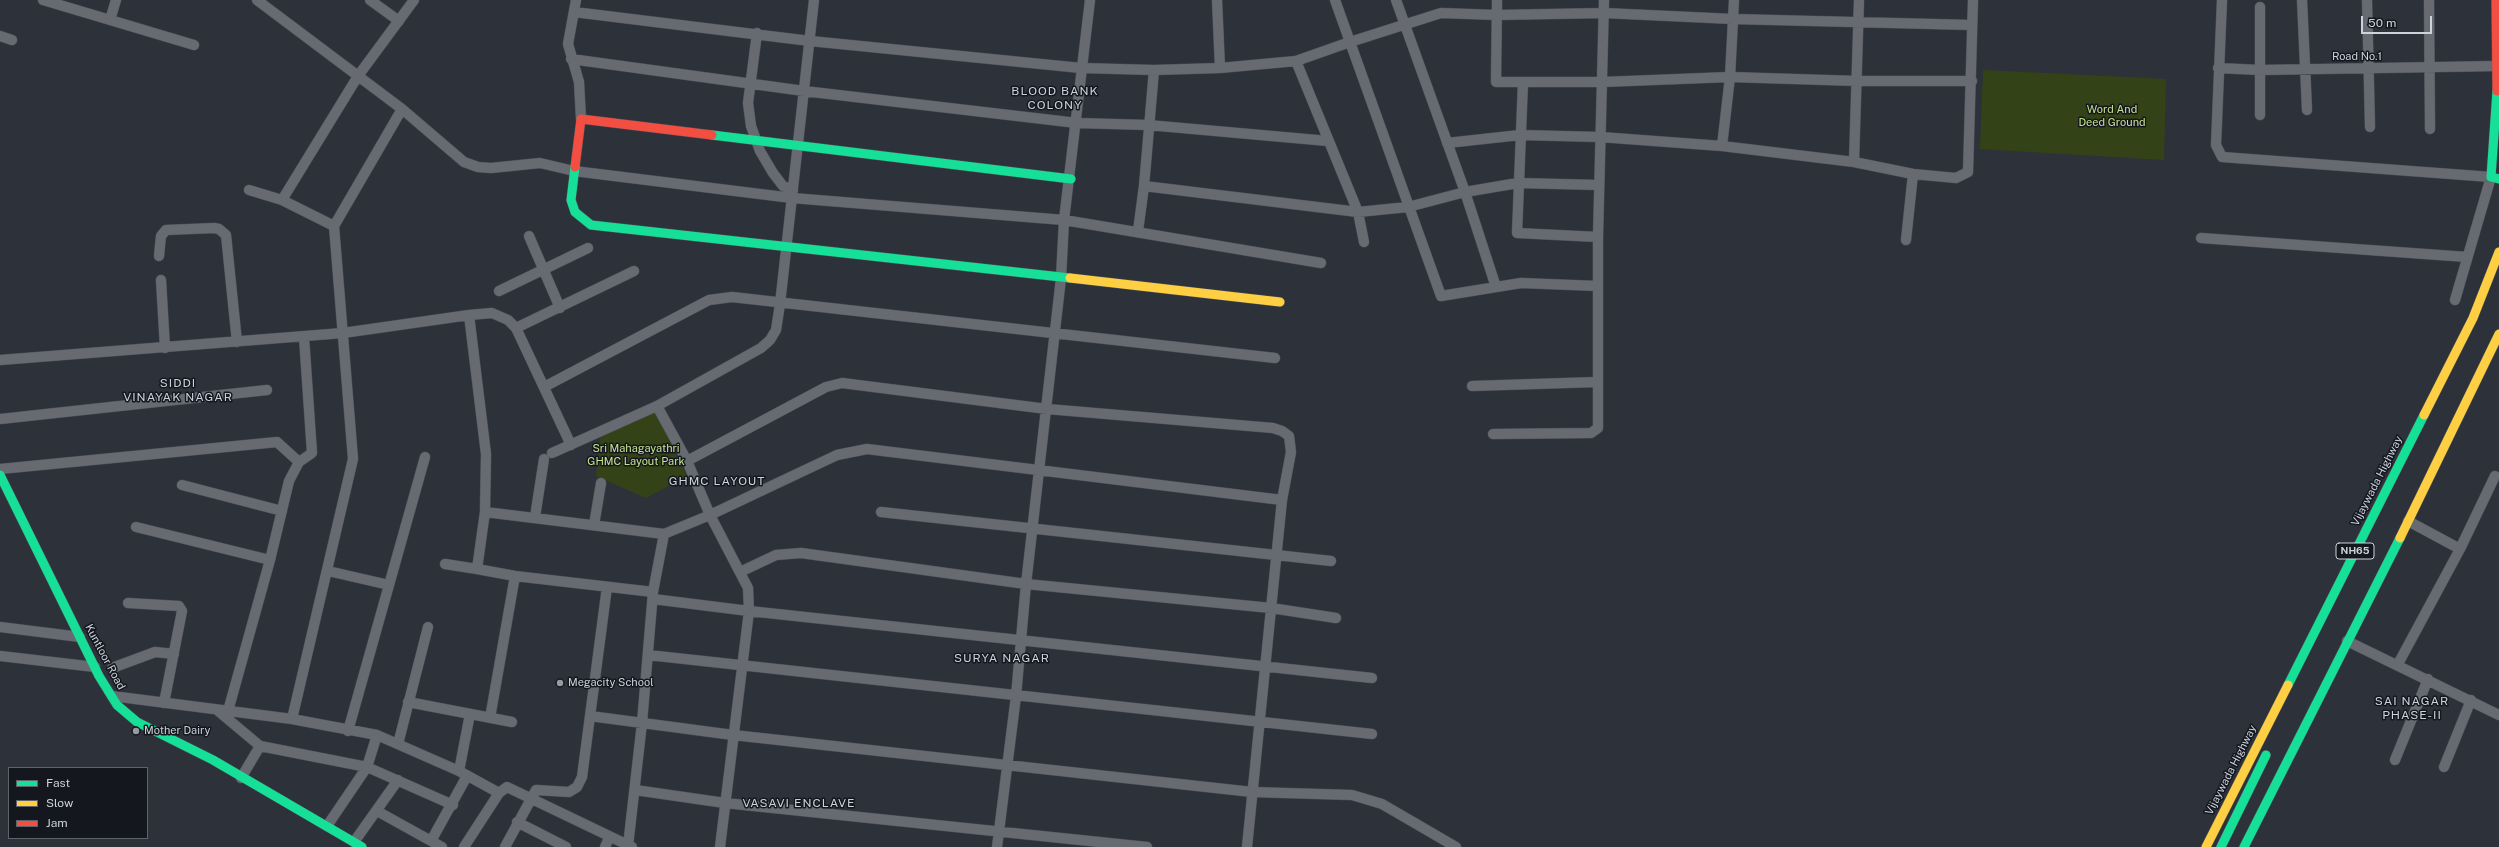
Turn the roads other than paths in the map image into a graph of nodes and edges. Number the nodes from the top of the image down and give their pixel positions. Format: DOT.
graph roads {
  1 [pos="43,0"];
  2 [pos="116,0"];
  3 [pos="257,0"];
  4 [pos="370,0"];
  5 [pos="414,0"];
  6 [pos="576,0"];
  7 [pos="814,0"];
  8 [pos="1090,0"];
  9 [pos="1217,0"];
  10 [pos="1336,0"];
  11 [pos="1396,0"];
  12 [pos="1497,0"];
  13 [pos="1604,0"];
  14 [pos="1734,0"];
  15 [pos="1859,0"];
  16 [pos="1973,0"];
  17 [pos="2222,0"];
  18 [pos="2302,0"];
  19 [pos="2367,0"];
  20 [pos="2429,0"];
  21 [pos="2496,0"];
  22 [pos="2260,7"];
  23 [pos="574,12"];
  24 [pos="1604,13"];
  25 [pos="1497,15"];
  26 [pos="1733,19"];
  27 [pos="110,20"];
  28 [pos="399,21"];
  29 [pos="1859,22"];
  30 [pos="1403,24"];
  31 [pos="1972,25"];
  32 [pos="757,34"];
  33 [pos="0,36"];
  34 [pos="12,40"];
  35 [pos="810,41"];
  36 [pos="1350,42"];
  37 [pos="194,45"];
  38 [pos="571,59"];
  39 [pos="1296,61"];
  40 [pos="2497,66"];
  41 [pos="1080,68"];
  42 [pos="1220,68"];
  43 [pos="2218,68"];
  44 [pos="2430,68"];
  45 [pos="2307,69"];
  46 [pos="2370,69"];
  47 [pos="1154,70"];
  48 [pos="2260,70"];
  49 [pos="358,76"];
  50 [pos="1730,77"];
  51 [pos="1972,81"];
  52 [pos="1523,82"];
  53 [pos="1602,82"];
  54 [pos="1858,82"];
  55 [pos="750,83"];
  56 [pos="804,91"];
  57 [pos="402,109"];
  58 [pos="2307,110"];
  59 [pos="2260,115"];
  60 [pos="582,119"];
  61 [pos="1077,123"];
  62 [pos="1148,125"];
  63 [pos="2370,127"];
  64 [pos="2430,129"];
  65 [pos="1520,135"];
  66 [pos="1600,137"];
  67 [pos="756,141"];
  68 [pos="1328,141"];
  69 [pos="1447,143"];
  70 [pos="798,146"];
  71 [pos="1722,146"];
  72 [pos="1854,162"];
  73 [pos="574,171"];
  74 [pos="1913,174"];
  75 [pos="2495,178"];
  76 [pos="1071,179"];
  77 [pos="1518,182"];
  78 [pos="1599,185"];
  79 [pos="1144,186"];
  80 [pos="249,190"];
  81 [pos="1465,192"];
  82 [pos="793,194"];
  83 [pos="282,200"];
  84 [pos="1408,207"];
  85 [pos="1358,212"];
  86 [pos="1064,220"];
  87 [pos="334,226"];
  88 [pos="1138,231"];
  89 [pos="529,236"];
  90 [pos="1598,237"];
  91 [pos="2201,238"];
  92 [pos="1906,240"];
  93 [pos="1364,242"];
  94 [pos="588,248"];
  95 [pos="787,248"];
  96 [pos="2499,252"];
  97 [pos="160,256"];
  98 [pos="2467,257"];
  99 [pos="1321,263"];
  100 [pos="543,269"];
  101 [pos="634,271"];
  102 [pos="1061,278"];
  103 [pos="161,280"];
  104 [pos="1598,286"];
  105 [pos="1496,287"];
  106 [pos="499,291"];
  107 [pos="2455,300"];
  108 [pos="1280,302"];
  109 [pos="780,304"];
  110 [pos="560,308"];
  111 [pos="469,315"];
  112 [pos="516,328"];
  113 [pos="343,333"];
  114 [pos="1055,334"];
  115 [pos="2499,334"];
  116 [pos="304,337"];
  117 [pos="237,342"];
  118 [pos="165,348"];
  119 [pos="1275,358"];
  120 [pos="0,360"];
  121 [pos="1597,382"];
  122 [pos="1472,386"];
  123 [pos="544,387"];
  124 [pos="267,390"];
  125 [pos="657,406"];
  126 [pos="1047,409"];
  127 [pos="0,419"];
  128 [pos="1492,434"];
  129 [pos="571,445"];
  130 [pos="552,453"];
  131 [pos="425,457"];
  132 [pos="544,459"];
  133 [pos="687,461"];
  134 [pos="299,462"];
  135 [pos="0,469"];
  136 [pos="1040,471"];
  137 [pos="0,475"];
  138 [pos="2495,476"];
  139 [pos="601,483"];
  140 [pos="182,485"];
  141 [pos="1282,500"];
  142 [pos="282,511"];
  143 [pos="485,512"];
  144 [pos="881,512"];
  145 [pos="710,515"];
  146 [pos="535,517"];
  147 [pos="2408,521"];
  148 [pos="594,525"];
  149 [pos="136,527"];
  150 [pos="1034,529"];
  151 [pos="664,534"];
  152 [pos="2460,549"];
  153 [pos="1276,556"];
  154 [pos="270,560"];
  155 [pos="1331,561"];
  156 [pos="445,564"];
  157 [pos="477,569"];
  158 [pos="328,572"];
  159 [pos="740,572"];
  160 [pos="2356,573"];
  161 [pos="515,576"];
  162 [pos="1026,584"];
  163 [pos="389,585"];
  164 [pos="607,587"];
  165 [pos="653,595"];
  166 [pos="128,603"];
  167 [pos="1271,608"];
  168 [pos="748,612"];
  169 [pos="1336,618"];
  170 [pos="0,627"];
  171 [pos="428,627"];
  172 [pos="80,637"];
  173 [pos="2347,641"];
  174 [pos="1022,642"];
  175 [pos="174,654"];
  176 [pos="648,655"];
  177 [pos="0,656"];
  178 [pos="2398,664"];
  179 [pos="742,666"];
  180 [pos="95,667"];
  181 [pos="1265,667"];
  182 [pos="112,668"];
  183 [pos="1372,678"];
  184 [pos="2428,679"];
  185 [pos="2297,690"];
  186 [pos="112,696"];
  187 [pos="1016,696"];
  188 [pos="2471,700"];
  189 [pos="408,702"];
  190 [pos="164,703"];
  191 [pos="216,710"];
  192 [pos="228,711"];
  193 [pos="470,714"];
  194 [pos="2499,714"];
  195 [pos="590,716"];
  196 [pos="490,718"];
  197 [pos="292,719"];
  198 [pos="512,722"];
  199 [pos="1259,722"];
  200 [pos="642,724"];
  201 [pos="348,731"];
  202 [pos="1372,734"];
  203 [pos="733,735"];
  204 [pos="377,736"];
  205 [pos="398,744"];
  206 [pos="260,746"];
  207 [pos="2270,746"];
  208 [pos="2395,760"];
  209 [pos="367,767"];
  210 [pos="1007,767"];
  211 [pos="2444,767"];
  212 [pos="463,773"];
  213 [pos="241,778"];
  214 [pos="398,780"];
  215 [pos="634,790"];
  216 [pos="1252,792"];
  217 [pos="499,793"];
  218 [pos="530,798"];
  219 [pos="725,803"];
  220 [pos="452,805"];
  221 [pos="377,811"];
  222 [pos="517,822"];
  223 [pos="327,826"];
  224 [pos="1000,832"];
  225 [pos="432,841"];
  226 [pos="607,842"];
  227 [pos="358,845"];
  228 [pos="630,846"];
  229 [pos="442,847"];
  230 [pos="464,847"];
  231 [pos="505,847"];
  232 [pos="566,847"];
  233 [pos="720,847"];
  234 [pos="998,847"];
  235 [pos="1148,847"];
  236 [pos="1247,847"];
  237 [pos="1456,847"];
  238 [pos="2206,847"];
  239 [pos="2221,847"];
  240 [pos="2244,847"];
  1 -- 27 [label="street"];
  2 -- 27 [label="street"];
  3 -- 49 [label="street"];
  4 -- 28 [label="street"];
  5 -- 28 [label="street"];
  6 -- 23 [label="street"];
  7 -- 35 [label="street"];
  8 -- 41 [label="street"];
  9 -- 42 [label="street"];
  10 -- 36 [label="street"];
  11 -- 30 [label="street"];
  12 -- 25 [label="street"];
  13 -- 24 [label="street"];
  14 -- 26 [label="street"];
  15 -- 29 [label="street"];
  16 -- 31 [label="street"];
  17 -- 43 [label="street"];
  18 -- 45 [label="street"];
  19 -- 46 [label="street"];
  20 -- 44 [label="street"];
  21 -- 40 [label="main road"];
  22 -- 48 [label="street"];
  23 -- 32 [label="street"];
  23 -- 38 [label="street"];
  24 -- 25 [label="street"];
  24 -- 26 [label="street"];
  24 -- 53 [label="street"];
  25 -- 30 [label="street"];
  25 -- 52 [label="street"];
  26 -- 29 [label="street"];
  26 -- 50 [label="street"];
  27 -- 37 [label="street"];
  28 -- 49 [label="street"];
  29 -- 31 [label="street"];
  29 -- 54 [label="street"];
  30 -- 36 [label="street"];
  30 -- 69 [label="street"];
  31 -- 51 [label="street"];
  32 -- 35 [label="street"];
  32 -- 55 [label="street"];
  33 -- 34 [label="street"];
  35 -- 41 [label="street"];
  35 -- 56 [label="street"];
  36 -- 39 [label="street"];
  36 -- 84 [label="street"];
  38 -- 55 [label="street"];
  38 -- 60 [label="street"];
  39 -- 42 [label="street"];
  39 -- 68 [label="street"];
  40 -- 44 [label="street, Road No.1"];
  40 -- 75 [label="main road"];
  41 -- 47 [label="street"];
  41 -- 61 [label="street"];
  42 -- 47 [label="street"];
  43 -- 48 [label="street, Road No.1"];
  43 -- 75 [label="street"];
  44 -- 46 [label="street, Road No.1"];
  44 -- 64 [label="street"];
  45 -- 46 [label="street, Road No.1"];
  45 -- 48 [label="street, Road No.1"];
  45 -- 58 [label="street"];
  46 -- 63 [label="street"];
  47 -- 62 [label="street"];
  48 -- 59 [label="street"];
  49 -- 57 [label="street"];
  49 -- 83 [label="street"];
  50 -- 53 [label="street"];
  50 -- 54 [label="street"];
  50 -- 71 [label="street"];
  51 -- 54 [label="street"];
  51 -- 74 [label="street"];
  52 -- 53 [label="street"];
  52 -- 65 [label="street"];
  53 -- 66 [label="street"];
  54 -- 72 [label="street"];
  55 -- 56 [label="street"];
  55 -- 67 [label="street"];
  56 -- 61 [label="street"];
  56 -- 70 [label="street"];
  57 -- 73 [label="street"];
  57 -- 87 [label="street"];
  60 -- 67 [label="main road"];
  60 -- 73 [label="main road"];
  61 -- 62 [label="street"];
  61 -- 76 [label="street"];
  62 -- 68 [label="street"];
  62 -- 79 [label="street"];
  65 -- 66 [label="street"];
  65 -- 69 [label="street"];
  65 -- 77 [label="street"];
  66 -- 71 [label="street"];
  66 -- 78 [label="street"];
  67 -- 70 [label="main road"];
  67 -- 82 [label="street"];
  68 -- 85 [label="street"];
  69 -- 81 [label="street"];
  70 -- 76 [label="main road"];
  70 -- 82 [label="street"];
  71 -- 72 [label="street"];
  72 -- 74 [label="street"];
  73 -- 82 [label="street"];
  73 -- 95 [label="main road"];
  74 -- 92 [label="street"];
  75 -- 98 [label="street"];
  76 -- 86 [label="street"];
  77 -- 78 [label="street"];
  77 -- 81 [label="street"];
  77 -- 90 [label="street"];
  78 -- 90 [label="street"];
  79 -- 85 [label="street"];
  79 -- 88 [label="street"];
  80 -- 83 [label="street"];
  81 -- 84 [label="street"];
  81 -- 105 [label="street"];
  82 -- 86 [label="street"];
  82 -- 95 [label="street"];
  83 -- 87 [label="street"];
  84 -- 85 [label="street"];
  84 -- 105 [label="street"];
  85 -- 93 [label="street"];
  86 -- 88 [label="street"];
  86 -- 102 [label="street"];
  87 -- 113 [label="street"];
  88 -- 99 [label="street"];
  89 -- 100 [label="street"];
  90 -- 104 [label="street"];
  91 -- 98 [label="street"];
  94 -- 100 [label="street"];
  95 -- 102 [label="main road"];
  95 -- 109 [label="street"];
  96 -- 238 [label="main road, Vijaywada Highway / NH65"];
  97 -- 117 [label="street"];
  98 -- 107 [label="street"];
  100 -- 106 [label="street"];
  100 -- 110 [label="street"];
  101 -- 110 [label="street"];
  102 -- 108 [label="main road"];
  102 -- 114 [label="street"];
  103 -- 118 [label="street"];
  104 -- 105 [label="street"];
  104 -- 121 [label="street"];
  109 -- 114 [label="street"];
  109 -- 123 [label="street"];
  109 -- 125 [label="street"];
  110 -- 112 [label="street"];
  111 -- 112 [label="street"];
  111 -- 113 [label="street"];
  111 -- 143 [label="street"];
  112 -- 123 [label="street"];
  113 -- 116 [label="street"];
  113 -- 158 [label="street"];
  114 -- 119 [label="street"];
  114 -- 126 [label="street"];
  115 -- 147 [label="main road"];
  116 -- 117 [label="street"];
  116 -- 134 [label="street"];
  117 -- 118 [label="street"];
  118 -- 120 [label="street"];
  121 -- 122 [label="street"];
  121 -- 128 [label="street"];
  123 -- 129 [label="street"];
  124 -- 127 [label="street"];
  125 -- 129 [label="street"];
  125 -- 133 [label="street"];
  126 -- 133 [label="street"];
  126 -- 136 [label="street"];
  126 -- 141 [label="street"];
  129 -- 130 [label="street"];
  131 -- 163 [label="street"];
  132 -- 146 [label="street"];
  133 -- 145 [label="street"];
  134 -- 135 [label="street"];
  134 -- 142 [label="street"];
  136 -- 141 [label="street"];
  136 -- 145 [label="street"];
  136 -- 150 [label="street"];
  137 -- 172 [label="main road, Kuntloor Road"];
  138 -- 152 [label="street"];
  139 -- 148 [label="street"];
  140 -- 142 [label="street"];
  141 -- 153 [label="street"];
  142 -- 154 [label="street"];
  143 -- 146 [label="street"];
  143 -- 157 [label="street"];
  144 -- 150 [label="street"];
  145 -- 151 [label="street"];
  145 -- 159 [label="street"];
  146 -- 148 [label="street"];
  147 -- 152 [label="street"];
  147 -- 173 [label="main road"];
  148 -- 151 [label="street"];
  149 -- 154 [label="street"];
  150 -- 153 [label="street"];
  150 -- 162 [label="street"];
  151 -- 165 [label="street"];
  152 -- 178 [label="street"];
  153 -- 155 [label="street"];
  153 -- 167 [label="street"];
  154 -- 192 [label="street"];
  156 -- 157 [label="street"];
  157 -- 161 [label="street"];
  158 -- 163 [label="street"];
  158 -- 197 [label="street"];
  159 -- 162 [label="street"];
  159 -- 168 [label="street"];
  160 -- 185 [label="main road, NH65"];
  161 -- 164 [label="street"];
  161 -- 196 [label="street"];
  162 -- 167 [label="street"];
  162 -- 174 [label="street"];
  163 -- 201 [label="street"];
  164 -- 165 [label="street"];
  164 -- 195 [label="street"];
  165 -- 168 [label="street"];
  165 -- 176 [label="street"];
  166 -- 175 [label="street"];
  167 -- 169 [label="street"];
  167 -- 181 [label="street"];
  168 -- 174 [label="street"];
  168 -- 179 [label="street"];
  170 -- 172 [label="street"];
  171 -- 189 [label="street"];
  172 -- 180 [label="main road, Kuntloor Road"];
  173 -- 178 [label="street"];
  173 -- 240 [label="main road"];
  174 -- 181 [label="street"];
  174 -- 187 [label="street"];
  175 -- 182 [label="street"];
  175 -- 190 [label="street"];
  176 -- 179 [label="street"];
  176 -- 200 [label="street"];
  177 -- 180 [label="street"];
  178 -- 184 [label="street"];
  179 -- 187 [label="street"];
  179 -- 203 [label="street"];
  180 -- 186 [label="main road, Kuntloor Road"];
  181 -- 183 [label="street"];
  181 -- 199 [label="street"];
  184 -- 188 [label="street"];
  184 -- 208 [label="street"];
  186 -- 190 [label="street"];
  186 -- 213 [label="main road, Kuntloor Road"];
  187 -- 199 [label="street"];
  187 -- 210 [label="street"];
  188 -- 194 [label="street"];
  188 -- 211 [label="street"];
  189 -- 193 [label="street"];
  189 -- 205 [label="street"];
  190 -- 191 [label="street"];
  191 -- 192 [label="street"];
  191 -- 206 [label="street"];
  192 -- 197 [label="street"];
  193 -- 196 [label="street"];
  193 -- 212 [label="street"];
  195 -- 200 [label="street"];
  195 -- 218 [label="street"];
  196 -- 198 [label="street"];
  197 -- 201 [label="street"];
  199 -- 202 [label="street"];
  199 -- 216 [label="street"];
  200 -- 203 [label="street"];
  200 -- 215 [label="street"];
  201 -- 204 [label="street"];
  203 -- 210 [label="street"];
  203 -- 219 [label="street"];
  204 -- 205 [label="street"];
  204 -- 209 [label="street"];
  205 -- 212 [label="street"];
  206 -- 209 [label="street"];
  206 -- 213 [label="street"];
  207 -- 239 [label="main road"];
  209 -- 214 [label="street"];
  209 -- 223 [label="street"];
  210 -- 216 [label="street"];
  210 -- 224 [label="street"];
  212 -- 217 [label="street"];
  212 -- 220 [label="street"];
  213 -- 223 [label="main road, Kuntloor Road"];
  214 -- 220 [label="street"];
  214 -- 221 [label="street"];
  215 -- 219 [label="street"];
  215 -- 228 [label="street"];
  216 -- 236 [label="street"];
  216 -- 237 [label="street"];
  217 -- 218 [label="street"];
  217 -- 230 [label="street"];
  218 -- 222 [label="street"];
  218 -- 226 [label="street"];
  219 -- 224 [label="street"];
  219 -- 233 [label="street"];
  220 -- 225 [label="street"];
  221 -- 225 [label="street"];
  221 -- 227 [label="street"];
  222 -- 231 [label="street"];
  222 -- 232 [label="street"];
  223 -- 227 [label="main road, Kuntloor Road"];
  224 -- 234 [label="street"];
  224 -- 235 [label="street"];
  225 -- 229 [label="street"];
  226 -- 228 [label="street"];
}
